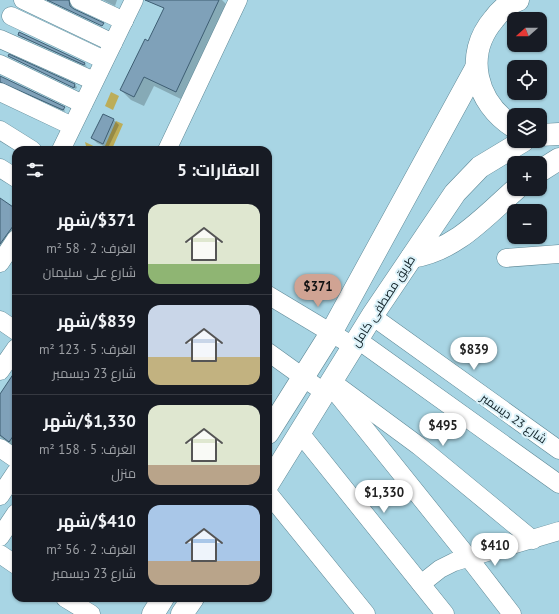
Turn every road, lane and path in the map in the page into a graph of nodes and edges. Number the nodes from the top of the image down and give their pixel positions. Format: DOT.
graph roads {
  1 [pos="18,0"];
  2 [pos="23,0"];
  3 [pos="79,0"];
  4 [pos="133,0"];
  5 [pos="238,0"];
  6 [pos="516,0"];
  7 [pos="11,16"];
  8 [pos="124,21"];
  9 [pos="0,40"];
  10 [pos="113,43"];
  11 [pos="104,60"];
  12 [pos="0,64"];
  13 [pos="476,68"];
  14 [pos="94,81"];
  15 [pos="0,92"];
  16 [pos="83,104"];
  17 [pos="507,123"];
  18 [pos="72,126"];
  19 [pos="0,130"];
  20 [pos="559,134"];
  21 [pos="547,135"];
  22 [pos="26,146"];
  23 [pos="63,146"];
  24 [pos="169,146"];
  25 [pos="510,148"];
  26 [pos="559,159"];
  27 [pos="547,167"];
  28 [pos="0,168"];
  29 [pos="12,176"];
  30 [pos="508,196"];
  31 [pos="12,245"];
  32 [pos="559,254"];
  33 [pos="412,257"];
  34 [pos="506,258"];
  35 [pos="0,263"];
  36 [pos="272,297"];
  37 [pos="372,316"];
  38 [pos="0,320"];
  39 [pos="12,328"];
  40 [pos="331,333"];
  41 [pos="356,343"];
  42 [pos="12,354"];
  43 [pos="272,355"];
  44 [pos="0,371"];
  45 [pos="303,378"];
  46 [pos="329,386"];
  47 [pos="272,427"];
  48 [pos="300,433"];
  49 [pos="0,448"];
  50 [pos="559,450"];
  51 [pos="12,456"];
  52 [pos="12,478"];
  53 [pos="272,478"];
  54 [pos="559,484"];
  55 [pos="0,496"];
  56 [pos="272,498"];
  57 [pos="12,519"];
  58 [pos="559,531"];
  59 [pos="0,537"];
  60 [pos="533,540"];
  61 [pos="0,554"];
  62 [pos="468,557"];
  63 [pos="12,562"];
  64 [pos="421,584"];
  65 [pos="161,602"];
  66 [pos="190,602"];
  67 [pos="153,614"];
  68 [pos="182,614"];
  69 [pos="366,614"];
  70 [pos="445,614"];
  71 [pos="512,614"];
  1 -- 7 [label="street"];
  2 -- 10 [label="street"];
  3 -- 8 [label="street"];
  4 -- 8 [label="street"];
  5 -- 24 [label="street"];
  6 -- 13 [label="main road"];
  7 -- 9 [label="street"];
  7 -- 11 [label="street"];
  8 -- 10 [label="street"];
  9 -- 14 [label="street"];
  10 -- 11 [label="street"];
  11 -- 14 [label="street"];
  12 -- 16 [label="street"];
  13 -- 17 [label="main road"];
  13 -- 40 [label="main road"];
  14 -- 16 [label="street"];
  15 -- 18 [label="street"];
  16 -- 18 [label="street"];
  18 -- 23 [label="street"];
  19 -- 22 [label="street"];
  20 -- 21 [label="main road"];
  25 -- 33 [label="main road, طريق مصطفى كامل"];
  26 -- 27 [label="main road"];
  28 -- 29 [label="street"];
  30 -- 33 [label="main road"];
  31 -- 35 [label="street"];
  32 -- 34 [label="street"];
  33 -- 37 [label="main road, طريق مصطفى كامل"];
  36 -- 40 [label="street"];
  37 -- 41 [label="main road, طريق مصطفى كامل"];
  37 -- 50 [label="street, شارع 23 ديسمبر"];
  38 -- 39 [label="street"];
  40 -- 41 [label="street"];
  40 -- 45 [label="main road"];
  41 -- 46 [label="main road, طريق مصطفى كامل"];
  41 -- 54 [label="street"];
  42 -- 44 [label="street"];
  43 -- 45 [label="street"];
  45 -- 46 [label="street"];
  45 -- 47 [label="main road"];
  46 -- 48 [label="main road, طريق مصطفى كامل"];
  46 -- 60 [label="street"];
  46 -- 62 [label="street"];
  48 -- 53 [label="main road, طريق مصطفى كامل"];
  48 -- 64 [label="street"];
  49 -- 51 [label="street"];
  52 -- 55 [label="street"];
  56 -- 69 [label="street"];
  57 -- 59 [label="street"];
  58 -- 60 [label="street"];
  60 -- 62 [label="street"];
  61 -- 63 [label="street"];
  62 -- 64 [label="street"];
  62 -- 71 [label="street"];
  64 -- 70 [label="street"];
  65 -- 67 [label="main road"];
  66 -- 68 [label="main road"];
}
